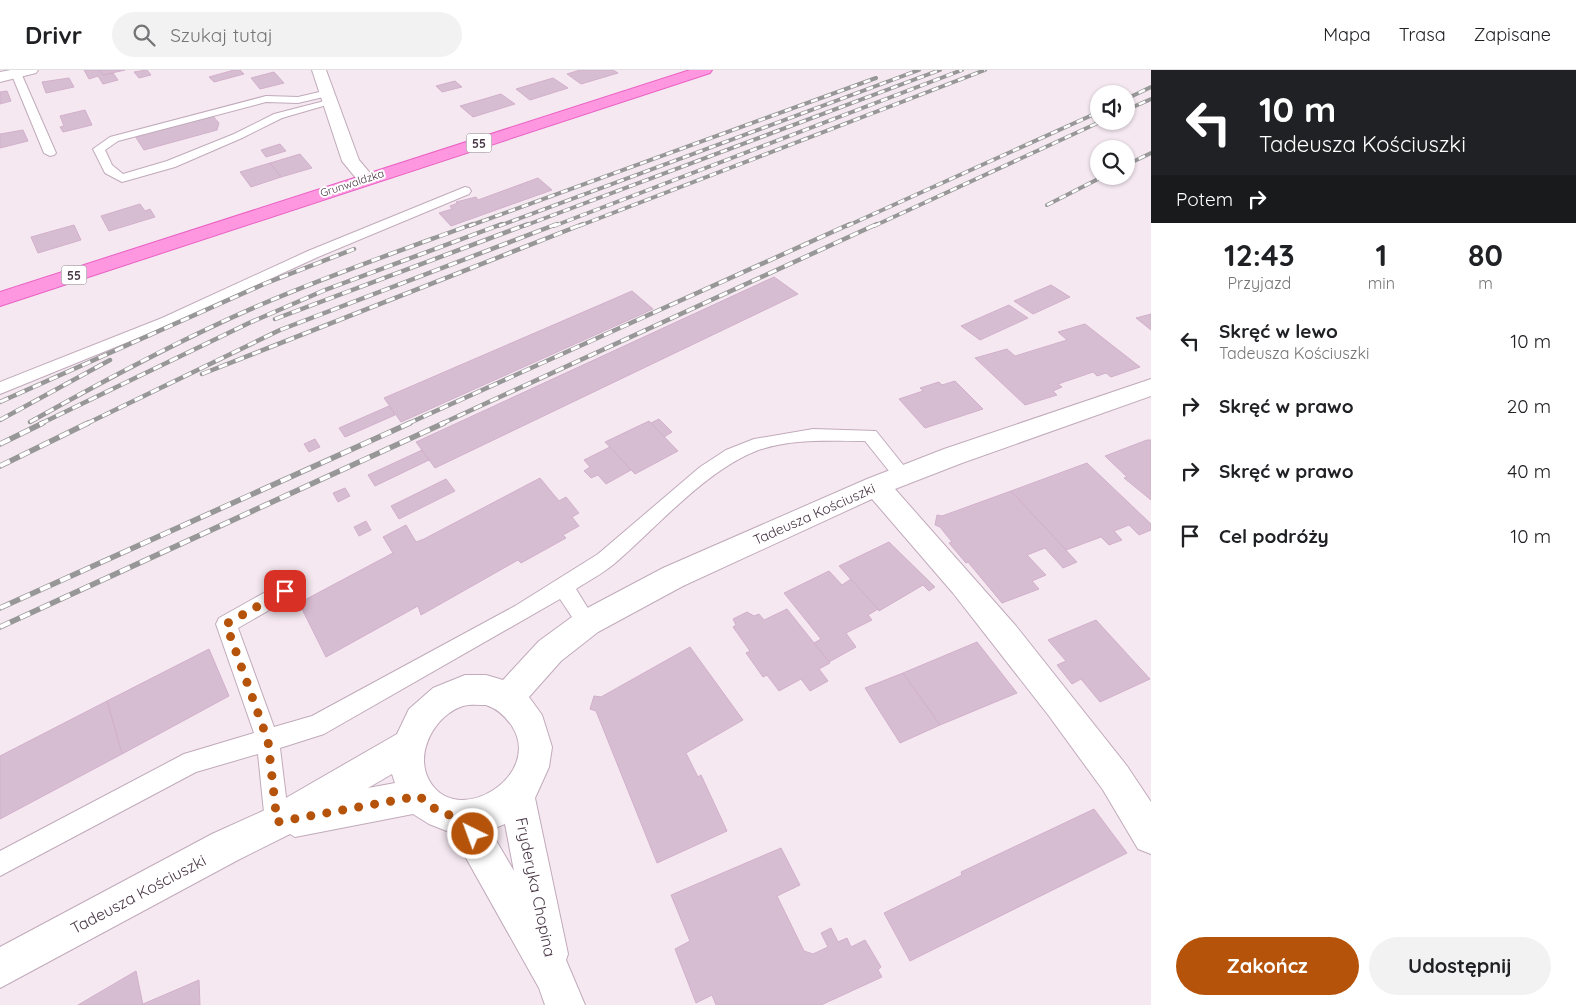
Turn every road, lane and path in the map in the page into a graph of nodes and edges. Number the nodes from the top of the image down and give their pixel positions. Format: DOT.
graph roads {
  1 [pos="319,70"];
  2 [pos="705,70"];
  3 [pos="23,72"];
  4 [pos="0,77"];
  5 [pos="330,98"];
  6 [pos="50,153"];
  7 [pos="366,179"];
  8 [pos="465,191"];
  9 [pos="0,299"];
  10 [pos="1151,387"];
  11 [pos="0,388"];
  12 [pos="890,481"];
  13 [pos="564,588"];
  14 [pos="285,591"];
  15 [pos="587,623"];
  16 [pos="508,698"];
  17 [pos="268,741"];
  18 [pos="408,746"];
  19 [pos="419,796"];
  20 [pos="517,796"];
  21 [pos="464,819"];
  22 [pos="277,822"];
  23 [pos="1151,836"];
  24 [pos="0,864"];
  25 [pos="0,968"];
  26 [pos="560,991"];
  1 -- 5 [label="street"];
  2 -- 7 [label="main road, Grunwaldzka / 55"];
  3 -- 4 [label="street"];
  3 -- 6 [label="lane"];
  5 -- 5 [label="lane"];
  5 -- 7 [label="street"];
  7 -- 9 [label="main road, Grunwaldzka / 55"];
  8 -- 11 [label="lane"];
  10 -- 12 [label="street, Tadeusza Kościuszki"];
  12 -- 13 [label="lane"];
  12 -- 15 [label="street, Tadeusza Kościuszki"];
  12 -- 23 [label="street"];
  13 -- 15 [label="lane"];
  13 -- 17 [label="lane"];
  14 -- 17 [label="lane"];
  15 -- 16 [label="street, Tadeusza Kościuszki"];
  16 -- 18 [label="street"];
  16 -- 20 [label="street"];
  17 -- 22 [label="lane"];
  17 -- 24 [label="lane"];
  18 -- 19 [label="street"];
  18 -- 22 [label="street, Tadeusza Kościuszki"];
  19 -- 21 [label="street"];
  19 -- 22 [label="street, Tadeusza Kościuszki"];
  20 -- 21 [label="street"];
  20 -- 26 [label="street, Fryderyka Chopina"];
  21 -- 26 [label="street, Fryderyka Chopina"];
  22 -- 25 [label="street, Tadeusza Kościuszki"];
}
